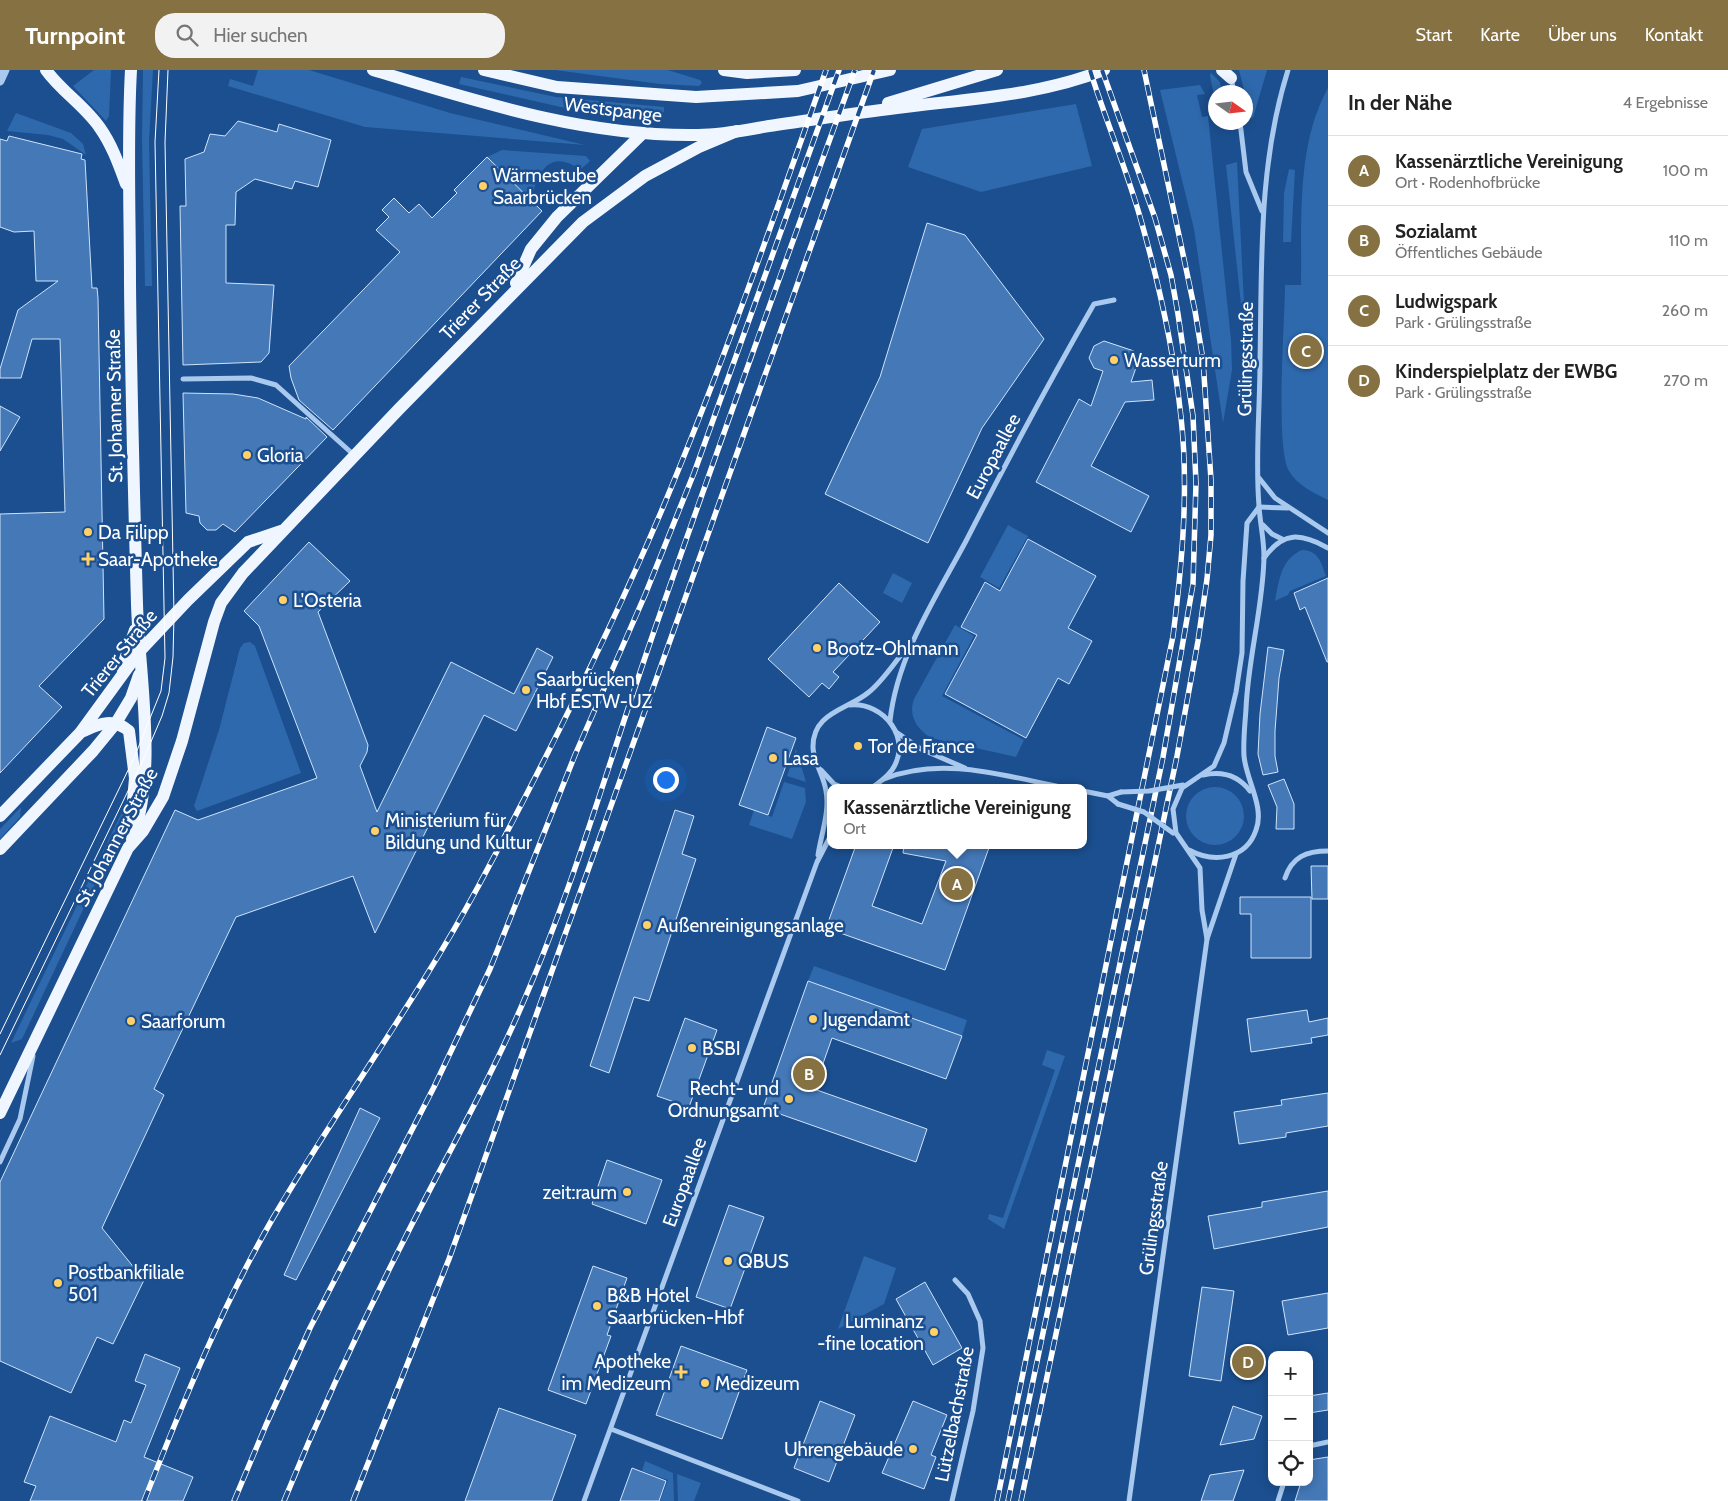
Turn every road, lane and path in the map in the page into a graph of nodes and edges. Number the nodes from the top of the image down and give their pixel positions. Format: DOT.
graph roads {
  1 [pos="5,70"];
  2 [pos="46,70"];
  3 [pos="131,70"];
  4 [pos="373,70"];
  5 [pos="484,70"];
  6 [pos="724,70"];
  7 [pos="795,70"];
  8 [pos="890,70"];
  9 [pos="997,70"];
  10 [pos="1104,70"];
  11 [pos="1288,70"];
  12 [pos="1227,73"];
  13 [pos="0,81"];
  14 [pos="1231,85"];
  15 [pos="855,113"];
  16 [pos="1241,130"];
  17 [pos="737,131"];
  18 [pos="642,134"];
  19 [pos="129,192"];
  20 [pos="1262,212"];
  21 [pos="512,292"];
  22 [pos="1114,300"];
  23 [pos="183,378"];
  24 [pos="354,456"];
  25 [pos="1258,478"];
  26 [pos="1259,507"];
  27 [pos="1289,508"];
  28 [pos="1262,525"];
  29 [pos="281,531"];
  30 [pos="1328,534"];
  31 [pos="1282,539"];
  32 [pos="1328,548"];
  33 [pos="1264,559"];
  34 [pos="138,620"];
  35 [pos="214,622"];
  36 [pos="913,641"];
  37 [pos="139,652"];
  38 [pos="140,670"];
  39 [pos="110,692"];
  40 [pos="847,705"];
  41 [pos="890,722"];
  42 [pos="116,723"];
  43 [pos="896,732"];
  44 [pos="80,733"];
  45 [pos="816,763"];
  46 [pos="970,770"];
  47 [pos="1198,776"];
  48 [pos="884,779"];
  49 [pos="834,784"];
  50 [pos="876,784"];
  51 [pos="1045,784"];
  52 [pos="1182,786"];
  53 [pos="1087,792"];
  54 [pos="1108,796"];
  55 [pos="1255,797"];
  56 [pos="0,816"];
  57 [pos="1180,840"];
  58 [pos="827,843"];
  59 [pos="128,848"];
  60 [pos="0,849"];
  61 [pos="1189,850"];
  62 [pos="1328,851"];
  63 [pos="1236,854"];
  64 [pos="817,862"];
  65 [pos="1285,878"];
  66 [pos="1207,939"];
  67 [pos="37,1036"];
  68 [pos="3,1098"];
  69 [pos="0,1114"];
  70 [pos="0,1162"];
  71 [pos="955,1280"];
  72 [pos="611,1428"];
  73 [pos="1328,1442"];
  74 [pos="1313,1445"];
  75 [pos="1283,1486"];
  76 [pos="789,1499"];
  77 [pos="584,1501"];
  78 [pos="798,1501"];
  79 [pos="952,1501"];
  80 [pos="1129,1501"];
  81 [pos="1278,1501"];
  1 -- 13 [label="street"];
  2 -- 19 [label="main road, St. Johanner Straße"];
  3 -- 19 [label="main road, St. Johanner Straße"];
  4 -- 18 [label="main road, Westspange"];
  5 -- 8 [label="main road, Westspange"];
  6 -- 7 [label="main road"];
  9 -- 15 [label="main road, Westspange"];
  10 -- 15 [label="main road, Westspange"];
  11 -- 20 [label="street, Grülingsstraße"];
  12 -- 14 [label="street"];
  15 -- 17 [label="main road, Westspange"];
  16 -- 20 [label="street, Grülingsstraße"];
  17 -- 18 [label="main road, Westspange"];
  17 -- 21 [label="main road, Trierer Straße"];
  18 -- 21 [label="main road"];
  19 -- 34 [label="main road, St. Johanner Straße"];
  20 -- 25 [label="street, Grülingsstraße"];
  21 -- 24 [label="main road, Trierer Straße"];
  22 -- 36 [label="street, Europaallee"];
  23 -- 24 [label="street"];
  24 -- 29 [label="main road, Trierer Straße"];
  25 -- 26 [label="street, Grülingsstraße"];
  25 -- 27 [label="street"];
  26 -- 27 [label="street"];
  26 -- 28 [label="street, Grülingsstraße"];
  26 -- 47 [label="street, Grülingsstraße"];
  27 -- 30 [label="street"];
  28 -- 31 [label="street"];
  28 -- 33 [label="street, Grülingsstraße"];
  29 -- 35 [label="main road, Trierer Straße"];
  29 -- 37 [label="main road, Trierer Straße"];
  31 -- 32 [label="street"];
  31 -- 33 [label="street"];
  33 -- 55 [label="street, Grülingsstraße"];
  34 -- 37 [label="main road, St. Johanner Straße"];
  34 -- 39 [label="main road, St. Johanner Straße"];
  35 -- 59 [label="main road, St. Johanner Straße"];
  36 -- 40 [label="street, Europaallee"];
  36 -- 41 [label="street, Europaallee"];
  37 -- 38 [label="main road, St. Johanner Straße"];
  37 -- 39 [label="main road, Trierer Straße"];
  38 -- 42 [label="main road, Trierer Straße"];
  38 -- 59 [label="main road, St. Johanner Straße"];
  39 -- 44 [label="main road, Trierer Straße"];
  40 -- 41 [label="street"];
  40 -- 45 [label="street, Europaallee"];
  41 -- 43 [label="street"];
  42 -- 44 [label="main road"];
  42 -- 59 [label="main road"];
  42 -- 60 [label="main road, Trierer Straße"];
  43 -- 46 [label="street"];
  43 -- 48 [label="street"];
  44 -- 56 [label="main road, Trierer Straße"];
  45 -- 49 [label="street"];
  45 -- 64 [label="street, Europaallee"];
  46 -- 48 [label="street"];
  46 -- 51 [label="street"];
  47 -- 52 [label="street, Grülingsstraße"];
  47 -- 55 [label="street, Grülingsstraße"];
  48 -- 50 [label="street"];
  52 -- 54 [label="street, bridge"];
  52 -- 57 [label="street, Grülingsstraße"];
  53 -- 54 [label="street"];
  54 -- 57 [label="street, bridge"];
  55 -- 63 [label="street, Grülingsstraße"];
  57 -- 61 [label="street, Grülingsstraße"];
  58 -- 64 [label="street, Europaallee"];
  59 -- 67 [label="main road, St. Johanner Straße"];
  61 -- 63 [label="street, Grülingsstraße"];
  61 -- 66 [label="street, Grülingsstraße"];
  62 -- 65 [label="street"];
  63 -- 66 [label="street, Grülingsstraße"];
  64 -- 72 [label="street, Europaallee"];
  66 -- 80 [label="street, Grülingsstraße"];
  67 -- 68 [label="main road, St. Johanner Straße"];
  67 -- 70 [label="street"];
  68 -- 69 [label="main road, St. Johanner Straße"];
  71 -- 79 [label="street, Lützelbachstraße"];
  72 -- 76 [label="street"];
  72 -- 77 [label="street, Europaallee"];
  73 -- 74 [label="street"];
  75 -- 81 [label="street"];
  76 -- 78 [label="street"];
}
